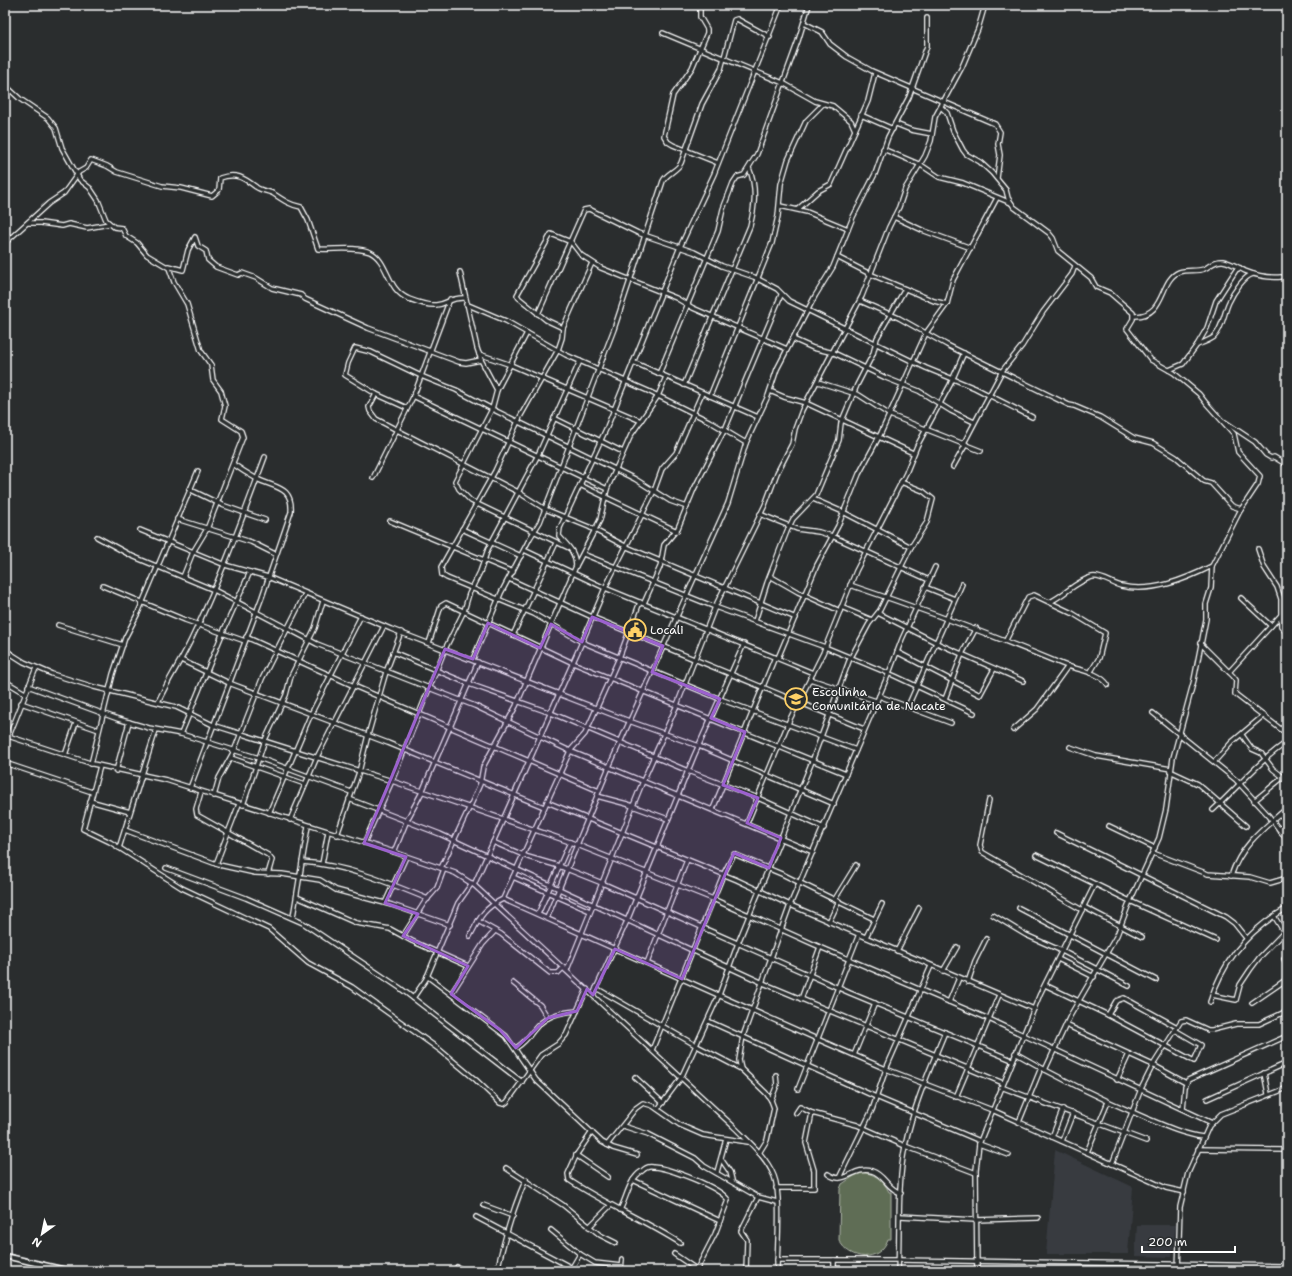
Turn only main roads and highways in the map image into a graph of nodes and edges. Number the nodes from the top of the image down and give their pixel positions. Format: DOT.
graph roads {
  1 [pos="5,1256"];
  2 [pos="54,1269"];
  3 [pos="70,1271"];
  1 -- 2 [label="main road"];
  2 -- 3 [label="main road"];
}
